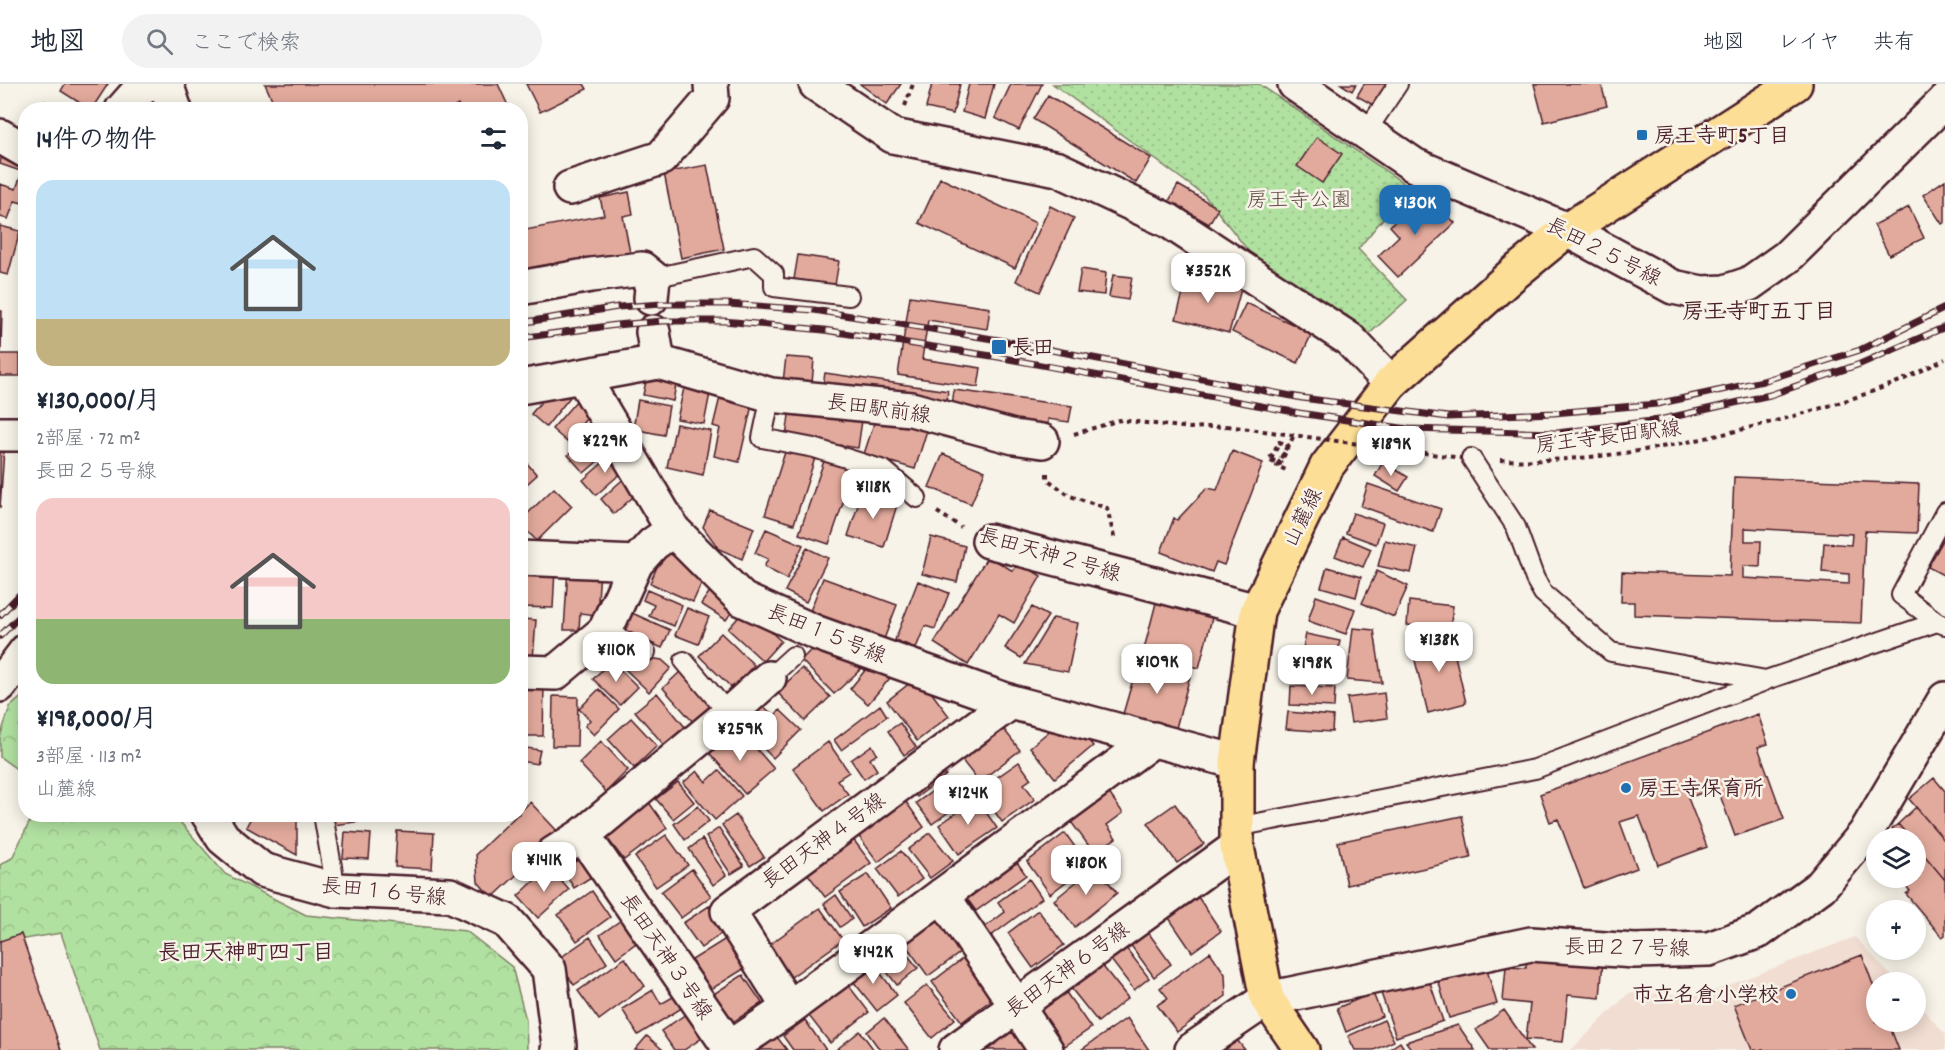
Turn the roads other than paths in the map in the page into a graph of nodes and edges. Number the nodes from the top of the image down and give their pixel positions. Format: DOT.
graph roads {
  1 [pos="145,84"];
  2 [pos="166,84"];
  3 [pos="711,84"];
  4 [pos="816,84"];
  5 [pos="1295,84"];
  6 [pos="1398,84"];
  7 [pos="1795,84"];
  8 [pos="1945,101"];
  9 [pos="129,102"];
  10 [pos="172,102"];
  11 [pos="1366,132"];
  12 [pos="0,136"];
  13 [pos="18,146"];
  14 [pos="570,188"];
  15 [pos="1567,230"];
  16 [pos="528,287"];
  17 [pos="652,288"];
  18 [pos="849,297"];
  19 [pos="582,376"];
  20 [pos="1391,383"];
  21 [pos="528,386"];
  22 [pos="771,395"];
  23 [pos="0,434"];
  24 [pos="18,434"];
  25 [pos="1042,441"];
  26 [pos="1466,458"];
  27 [pos="917,498"];
  28 [pos="1945,512"];
  29 [pos="673,530"];
  30 [pos="989,541"];
  31 [pos="528,558"];
  32 [pos="636,563"];
  33 [pos="1257,611"];
  34 [pos="1941,624"];
  35 [pos="605,631"];
  36 [pos="646,652"];
  37 [pos="793,656"];
  38 [pos="684,661"];
  39 [pos="18,662"];
  40 [pos="528,672"];
  41 [pos="769,678"];
  42 [pos="1766,680"];
  43 [pos="0,686"];
  44 [pos="1945,699"];
  45 [pos="1011,702"];
  46 [pos="729,714"];
  47 [pos="1154,739"];
  48 [pos="1237,762"];
  49 [pos="213,822"];
  50 [pos="324,822"];
  51 [pos="583,835"];
  52 [pos="1237,837"];
  53 [pos="553,854"];
  54 [pos="336,890"];
  55 [pos="942,895"];
  56 [pos="1268,999"];
  57 [pos="1016,1006"];
  58 [pos="789,1008"];
  59 [pos="561,1048"];
  60 [pos="728,1049"];
  61 [pos="956,1050"];
  62 [pos="1046,1050"];
  63 [pos="1192,1050"];
  64 [pos="1302,1050"];
  1 -- 9 [label="street"];
  2 -- 10 [label="street"];
  3 -- 14 [label="street"];
  4 -- 20 [label="street"];
  5 -- 11 [label="street, 長田２５号線"];
  6 -- 11 [label="lane"];
  7 -- 15 [label="main road, 山麓線"];
  8 -- 15 [label="street, 長田２５号線"];
  11 -- 15 [label="street, 長田２５号線"];
  12 -- 13 [label="street"];
  15 -- 20 [label="main road, 山麓線"];
  16 -- 17 [label="street"];
  17 -- 18 [label="lane"];
  19 -- 21 [label="street"];
  19 -- 22 [label="street, 長田駅前線"];
  19 -- 29 [label="street, 長田１５号線"];
  20 -- 33 [label="main road, 山麓線"];
  22 -- 25 [label="street, 長田駅前線"];
  22 -- 27 [label="lane"];
  23 -- 24 [label="street"];
  26 -- 42 [label="lane"];
  28 -- 34 [label="lane"];
  29 -- 32 [label="street"];
  29 -- 45 [label="street, 長田１５号線"];
  30 -- 33 [label="street, 長田天神２号線"];
  31 -- 32 [label="street"];
  32 -- 35 [label="street"];
  33 -- 48 [label="main road, 山麓線"];
  34 -- 42 [label="lane"];
  35 -- 36 [label="lane"];
  35 -- 40 [label="street"];
  37 -- 41 [label="lane"];
  38 -- 46 [label="lane"];
  39 -- 43 [label="street"];
  41 -- 46 [label="street"];
  42 -- 52 [label="lane"];
  44 -- 56 [label="street, 長田２７号線"];
  45 -- 47 [label="street, 長田１５号線"];
  45 -- 58 [label="street, 長田天神４号線"];
  46 -- 51 [label="street"];
  47 -- 48 [label="street, 長田１５号線"];
  47 -- 55 [label="street"];
  48 -- 52 [label="main road, 山麓線"];
  49 -- 54 [label="street, 長田１６号線"];
  50 -- 54 [label="lane"];
  51 -- 53 [label="street"];
  51 -- 60 [label="street, 長田天神３号線"];
  52 -- 56 [label="main road, 山麓線"];
  52 -- 57 [label="street, 長田天神６号線"];
  54 -- 59 [label="street, 長田１６号線"];
  55 -- 57 [label="street"];
  55 -- 58 [label="street"];
  56 -- 63 [label="street"];
  56 -- 64 [label="main road, 山麓線"];
  57 -- 61 [label="street, 長田天神６号線"];
  57 -- 62 [label="street"];
  58 -- 60 [label="street"];
}
